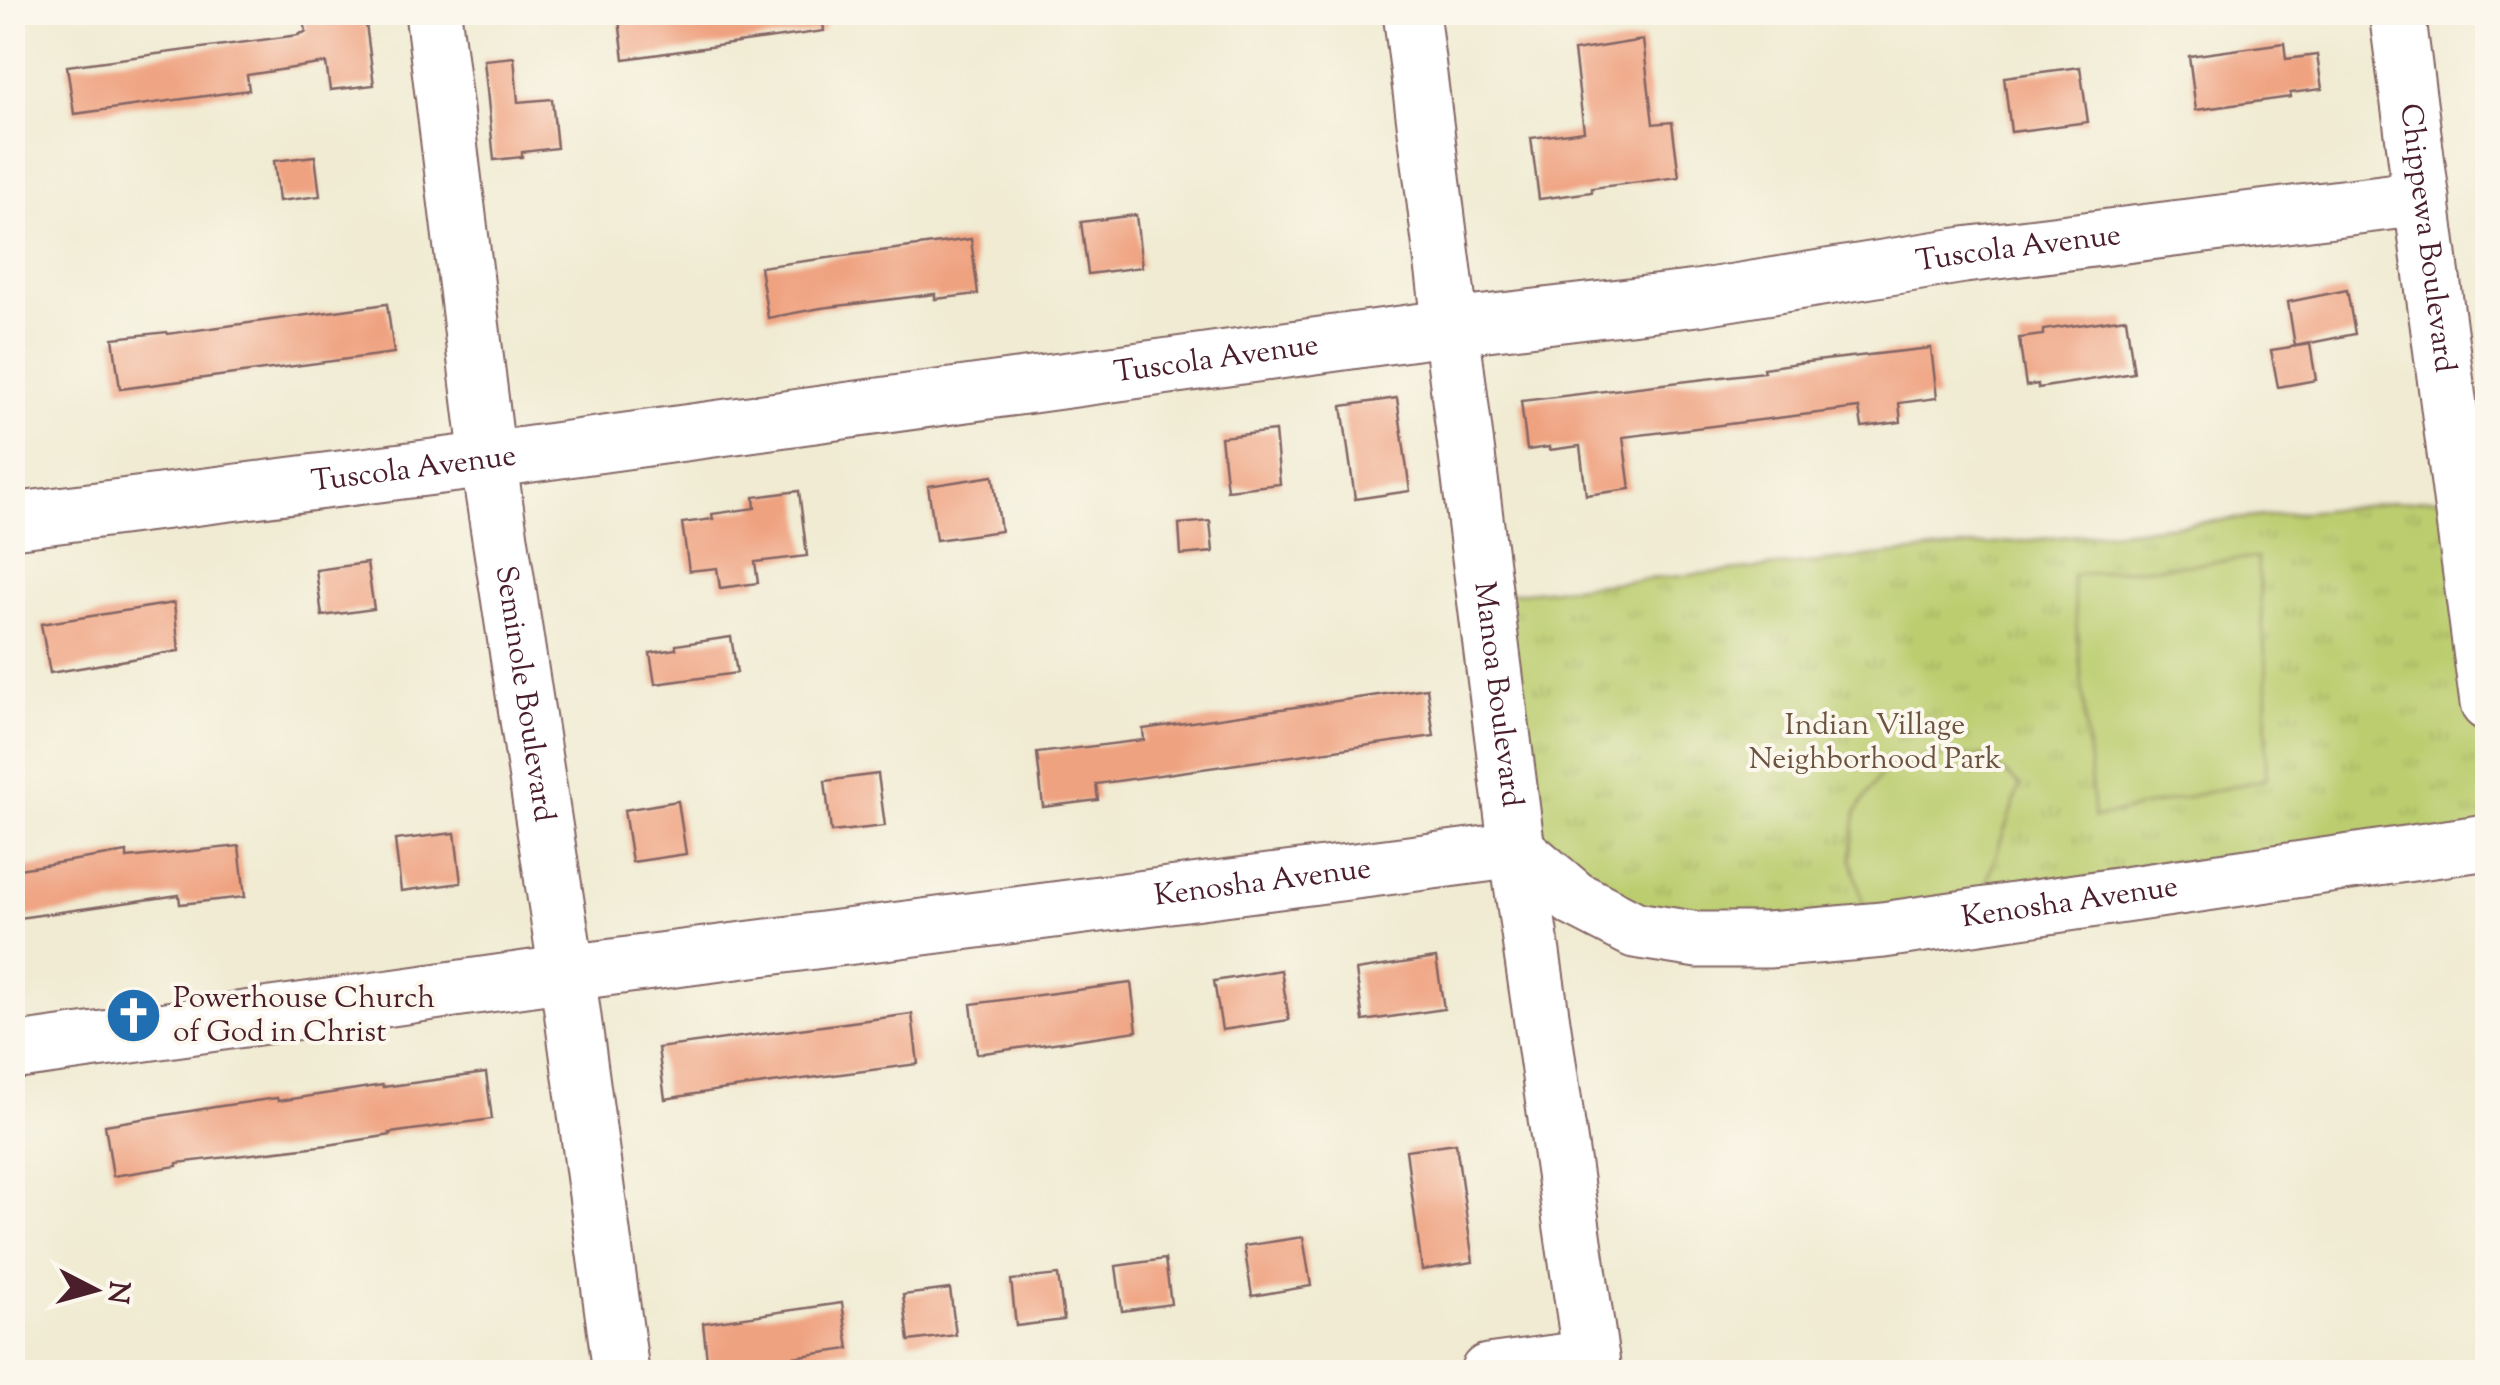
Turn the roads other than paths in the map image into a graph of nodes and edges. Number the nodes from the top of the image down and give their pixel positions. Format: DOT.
graph roads {
  1 [pos="433,12"];
  2 [pos="1411,12"];
  3 [pos="2397,12"];
  4 [pos="2422,198"];
  5 [pos="1452,327"];
  6 [pos="488,460"];
  7 [pos="12,521"];
  8 [pos="2488,702"];
  9 [pos="2488,842"];
  10 [pos="1518,850"];
  11 [pos="567,972"];
  12 [pos="12,1052"];
  13 [pos="1592,1365"];
  14 [pos="621,1372"];
  15 [pos="1488,1372"];
  1 -- 6 [label="street, Seminole Boulevard"];
  2 -- 5 [label="street, Manoa Boulevard"];
  3 -- 4 [label="street, Chippewa Boulevard"];
  4 -- 5 [label="street, Tuscola Avenue"];
  4 -- 8 [label="street, Chippewa Boulevard"];
  5 -- 6 [label="street, Tuscola Avenue"];
  5 -- 10 [label="street, Manoa Boulevard"];
  6 -- 7 [label="street, Tuscola Avenue"];
  6 -- 11 [label="street, Seminole Boulevard"];
  9 -- 10 [label="street, Kenosha Avenue"];
  10 -- 11 [label="street, Kenosha Avenue"];
  10 -- 13 [label="street, Manoa Boulevard"];
  11 -- 12 [label="street, Kenosha Avenue"];
  11 -- 14 [label="street, Seminole Boulevard"];
  13 -- 15 [label="street"];
}
